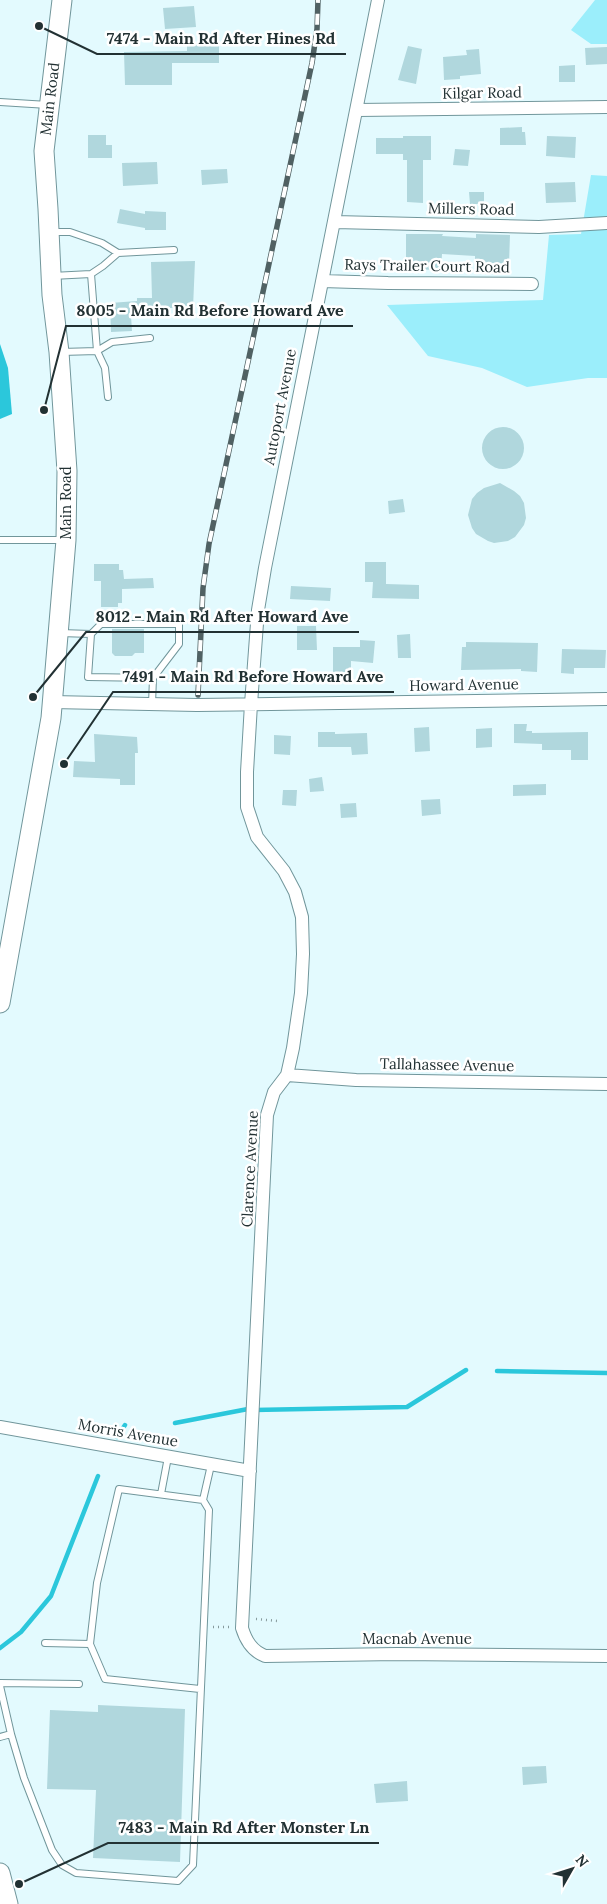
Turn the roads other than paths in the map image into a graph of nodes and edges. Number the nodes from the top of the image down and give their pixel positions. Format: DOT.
graph roads {
  1 [pos="62,0"];
  2 [pos="378,0"];
  3 [pos="0,102"];
  4 [pos="48,105"];
  5 [pos="607,107"];
  6 [pos="357,110"];
  7 [pos="335,222"];
  8 [pos="607,223"];
  9 [pos="49,232"];
  10 [pos="174,250"];
  11 [pos="118,252"];
  12 [pos="91,274"];
  13 [pos="51,276"];
  14 [pos="322,281"];
  15 [pos="532,284"];
  16 [pos="150,338"];
  17 [pos="97,351"];
  18 [pos="59,352"];
  19 [pos="108,397"];
  20 [pos="0,540"];
  21 [pos="66,540"];
  22 [pos="58,633"];
  23 [pos="91,634"];
  24 [pos="153,678"];
  25 [pos="607,699"];
  26 [pos="52,702"];
  27 [pos="152,704"];
  28 [pos="251,704"];
  29 [pos="0,1003"];
  30 [pos="287,1075"];
  31 [pos="607,1084"];
  32 [pos="0,1427"];
  33 [pos="168,1457"];
  34 [pos="211,1464"];
  35 [pos="250,1471"];
  36 [pos="161,1494"];
  37 [pos="204,1500"];
  38 [pos="242,1623"];
  39 [pos="45,1642"];
  40 [pos="90,1644"];
  41 [pos="607,1656"];
  42 [pos="0,1684"];
  43 [pos="79,1684"];
  44 [pos="200,1689"];
  45 [pos="11,1734"];
  46 [pos="0,1737"];
  47 [pos="0,1873"];
  48 [pos="8,1904"];
  1 -- 4 [label="main road, Main Road"];
  2 -- 6 [label="street, Autoport Avenue"];
  3 -- 4 [label="lane"];
  4 -- 9 [label="main road, Main Road"];
  5 -- 6 [label="street, Kilgar Road"];
  6 -- 7 [label="street, Autoport Avenue"];
  7 -- 8 [label="street, Millers Road"];
  7 -- 14 [label="street, Autoport Avenue"];
  9 -- 11 [label="lane"];
  9 -- 13 [label="main road, Main Road"];
  10 -- 11 [label="lane"];
  11 -- 12 [label="lane"];
  12 -- 13 [label="lane"];
  12 -- 17 [label="lane"];
  13 -- 18 [label="main road, Main Road"];
  14 -- 15 [label="street, Rays Trailer Court Road"];
  14 -- 28 [label="street, Autoport Avenue"];
  16 -- 17 [label="lane"];
  17 -- 18 [label="lane"];
  17 -- 19 [label="lane"];
  18 -- 21 [label="main road, Main Road"];
  20 -- 21 [label="lane"];
  21 -- 22 [label="main road, Main Road"];
  22 -- 23 [label="lane"];
  22 -- 26 [label="main road, Main Road"];
  23 -- 24 [label="lane"];
  23 -- 24 [label="lane"];
  24 -- 27 [label="lane"];
  25 -- 28 [label="street, Howard Avenue"];
  26 -- 27 [label="street, Howard Avenue"];
  26 -- 29 [label="main road, Main Road"];
  27 -- 28 [label="street, Howard Avenue"];
  28 -- 30 [label="street, Clarence Avenue"];
  30 -- 31 [label="street, Tallahassee Avenue"];
  30 -- 35 [label="street, Clarence Avenue"];
  32 -- 33 [label="street, Morris Avenue"];
  33 -- 34 [label="street, Morris Avenue"];
  33 -- 36 [label="lane"];
  34 -- 35 [label="street, Morris Avenue"];
  34 -- 37 [label="lane"];
  35 -- 38 [label="street, Clarence Avenue"];
  36 -- 37 [label="lane"];
  36 -- 40 [label="lane"];
  37 -- 44 [label="lane"];
  38 -- 41 [label="street, Macnab Avenue"];
  39 -- 40 [label="lane"];
  40 -- 44 [label="lane"];
  42 -- 43 [label="lane"];
  42 -- 45 [label="lane"];
  44 -- 45 [label="lane"];
  45 -- 46 [label="lane"];
  47 -- 48 [label="main road"];
}
